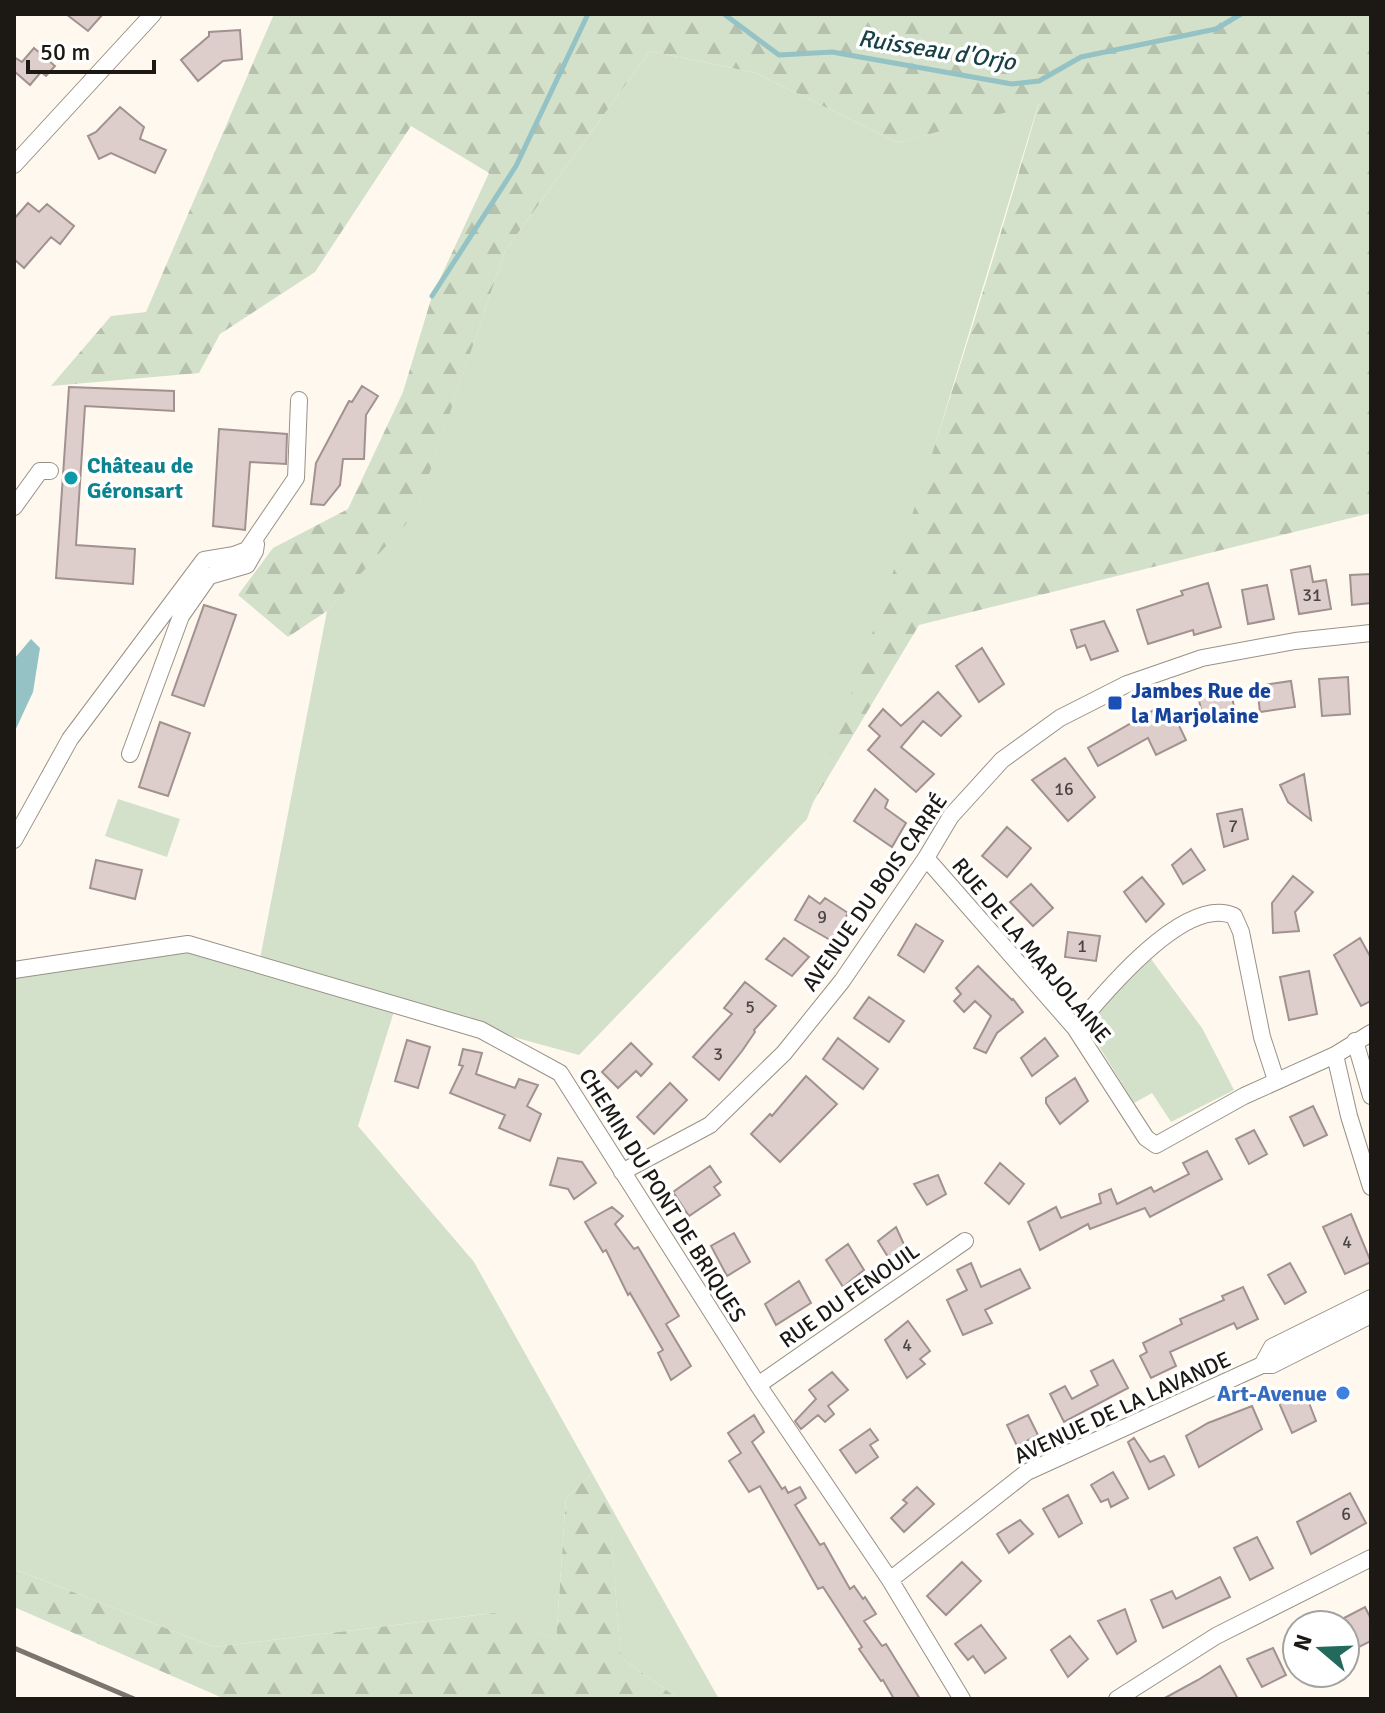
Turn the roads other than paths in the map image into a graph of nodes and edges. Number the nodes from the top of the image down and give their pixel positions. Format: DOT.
graph roads {
  1 [pos="153,14"];
  2 [pos="14,165"];
  3 [pos="299,400"];
  4 [pos="50,471"];
  5 [pos="14,507"];
  6 [pos="256,538"];
  7 [pos="1371,633"];
  8 [pos="130,754"];
  9 [pos="14,840"];
  10 [pos="926,858"];
  11 [pos="14,970"];
  12 [pos="1075,1028"];
  13 [pos="1371,1033"];
  14 [pos="1355,1041"];
  15 [pos="1335,1055"];
  16 [pos="1276,1080"];
  17 [pos="1371,1096"];
  18 [pos="622,1172"];
  19 [pos="1371,1187"];
  20 [pos="965,1241"];
  21 [pos="1371,1298"];
  22 [pos="1371,1315"];
  23 [pos="1262,1365"];
  24 [pos="758,1385"];
  25 [pos="1371,1558"];
  26 [pos="890,1580"];
  27 [pos="962,1699"];
  28 [pos="1117,1699"];
  1 -- 2 [label="street"];
  3 -- 6 [label="street"];
  4 -- 5 [label="street"];
  6 -- 8 [label="street"];
  6 -- 9 [label="street"];
  7 -- 10 [label="street, AVENUE DU BOIS CARRÉ"];
  10 -- 12 [label="street, RUE DE LA MARJOLAINE"];
  10 -- 18 [label="street, AVENUE DU BOIS CARRÉ"];
  11 -- 18 [label="street, CHEMIN DU PONT DE BRIQUES"];
  12 -- 16 [label="street, RUE DE LA MARJOLAINE"];
  12 -- 16 [label="street"];
  13 -- 14 [label="street, RUE DE LA MARJOLAINE"];
  14 -- 15 [label="street, RUE DE LA MARJOLAINE"];
  14 -- 17 [label="street"];
  15 -- 16 [label="street, RUE DE LA MARJOLAINE"];
  15 -- 19 [label="street"];
  18 -- 24 [label="street, CHEMIN DU PONT DE BRIQUES"];
  20 -- 24 [label="street, RUE DU FENOUIL"];
  21 -- 23 [label="street, AVENUE DE LA LAVANDE"];
  22 -- 23 [label="street, AVENUE DE LA LAVANDE"];
  23 -- 26 [label="street, AVENUE DE LA LAVANDE"];
  24 -- 26 [label="street, CHEMIN DU PONT DE BRIQUES"];
  25 -- 28 [label="street"];
  26 -- 27 [label="street, CHEMIN DU PONT DE BRIQUES"];
}
